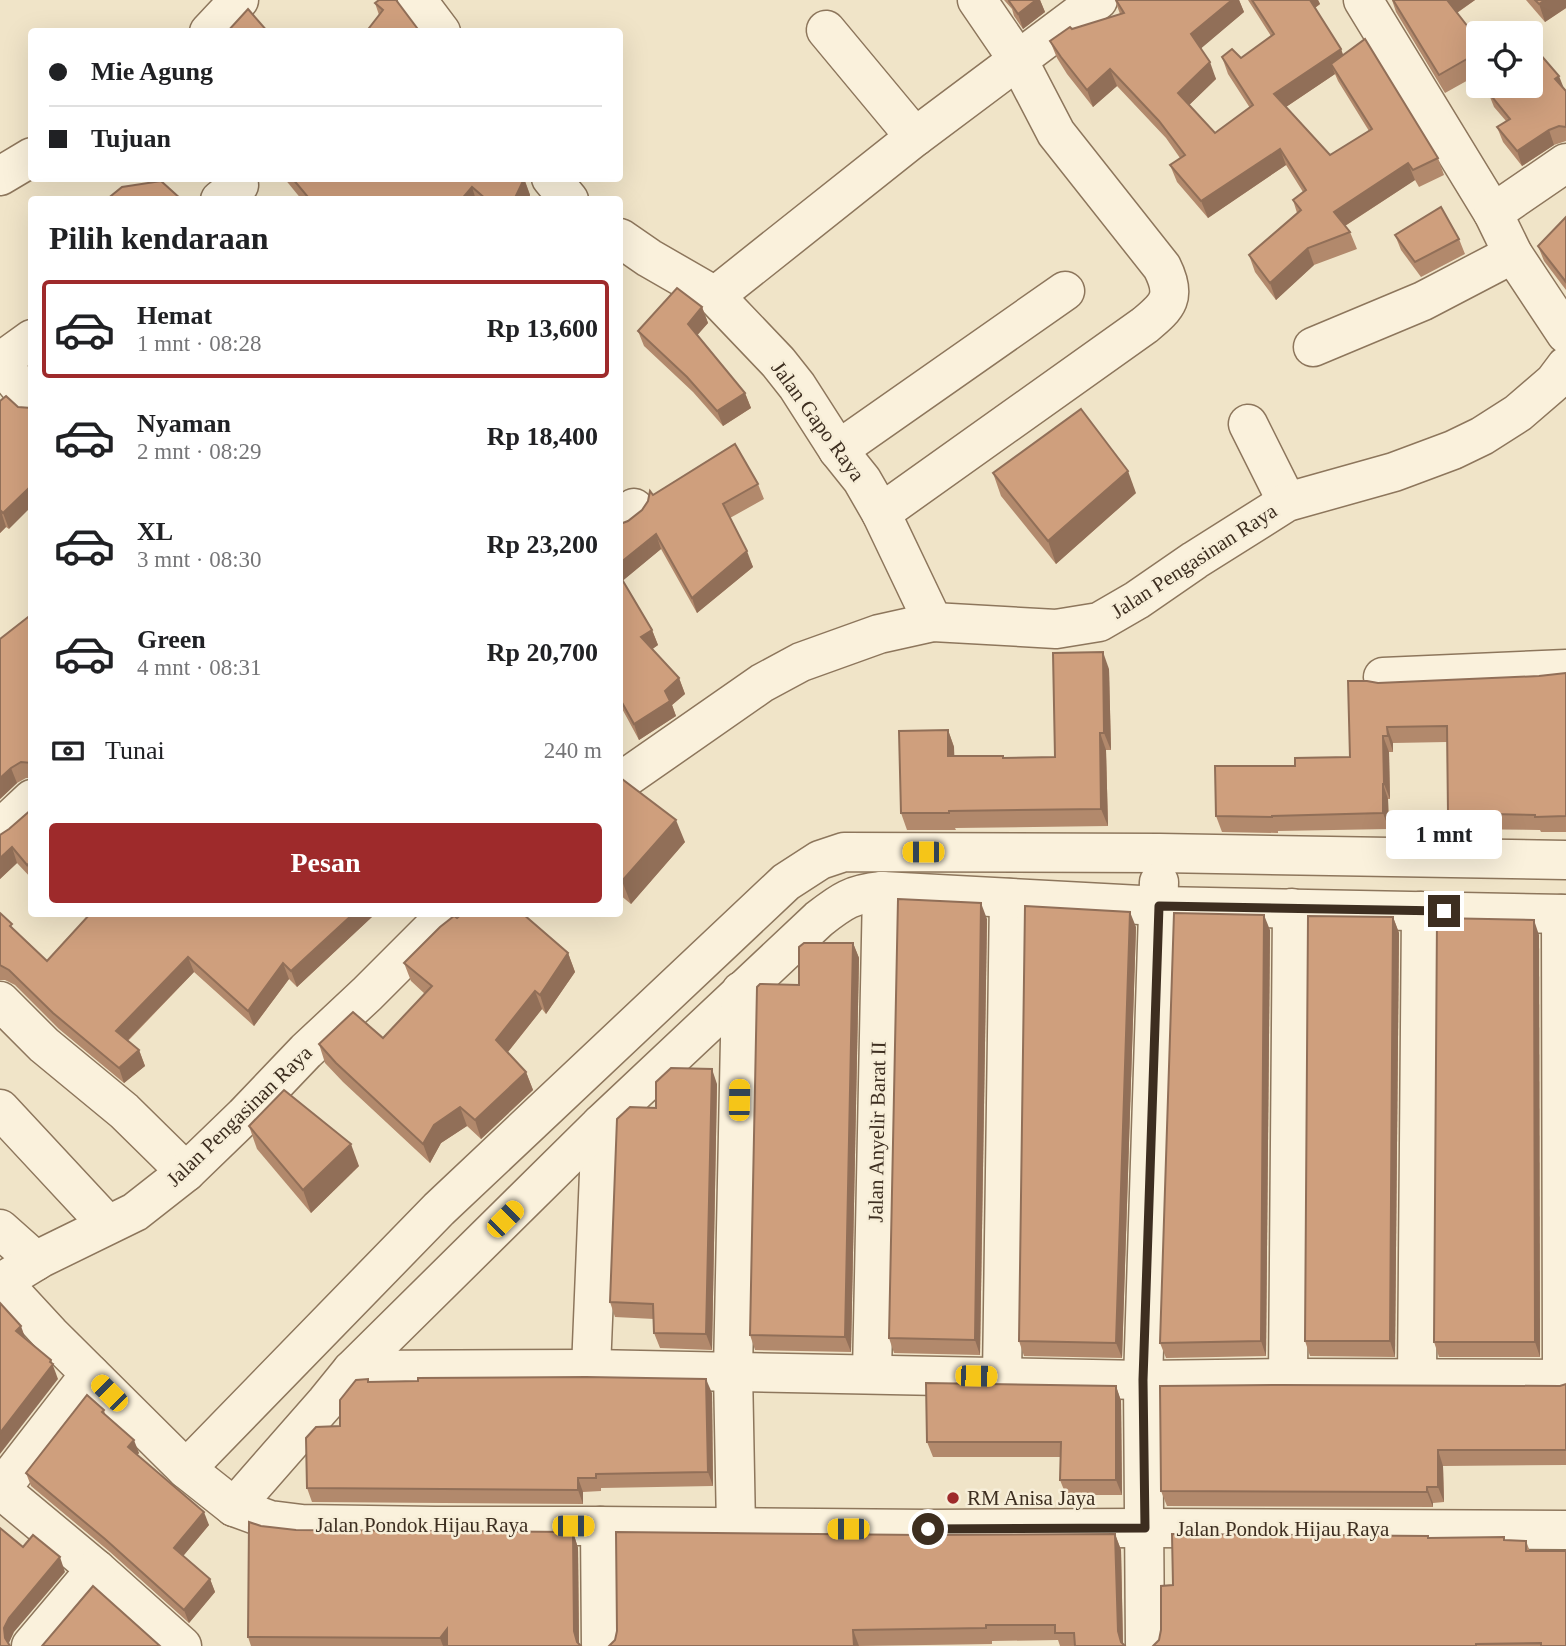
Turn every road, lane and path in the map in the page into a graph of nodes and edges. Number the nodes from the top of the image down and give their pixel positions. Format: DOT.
graph roads {
  1 [pos="239,0"];
  2 [pos="417,0"];
  3 [pos="977,0"];
  4 [pos="1098,0"];
  5 [pos="1378,5"];
  6 [pos="213,28"];
  7 [pos="438,28"];
  8 [pos="826,30"];
  9 [pos="1018,60"];
  10 [pos="915,137"];
  11 [pos="28,159"];
  12 [pos="1566,163"];
  13 [pos="0,176"];
  14 [pos="1493,213"];
  15 [pos="623,240"];
  16 [pos="1513,254"];
  17 [pos="1065,291"];
  18 [pos="715,296"];
  19 [pos="1566,334"];
  20 [pos="28,342"];
  21 [pos="1313,347"];
  22 [pos="0,362"];
  23 [pos="1566,366"];
  24 [pos="28,397"];
  25 [pos="1248,424"];
  26 [pos="838,450"];
  27 [pos="1287,502"];
  28 [pos="881,513"];
  29 [pos="933,622"];
  30 [pos="1566,669"];
  31 [pos="1383,677"];
  32 [pos="623,780"];
  33 [pos="28,803"];
  34 [pos="0,829"];
  35 [pos="1160,853"];
  36 [pos="1566,860"];
  37 [pos="882,891"];
  38 [pos="1009,898"];
  39 [pos="1159,906"];
  40 [pos="1292,908"];
  41 [pos="1421,911"];
  42 [pos="1563,914"];
  43 [pos="447,917"];
  44 [pos="741,991"];
  45 [pos="0,1002"];
  46 [pos="0,1109"];
  47 [pos="601,1124"];
  48 [pos="186,1172"];
  49 [pos="107,1224"];
  50 [pos="0,1229"];
  51 [pos="36,1261"];
  52 [pos="1,1282"];
  53 [pos="591,1369"];
  54 [pos="352,1370"];
  55 [pos="733,1371"];
  56 [pos="90,1374"];
  57 [pos="872,1374"];
  58 [pos="1002,1377"];
  59 [pos="1288,1378"];
  60 [pos="1417,1378"];
  61 [pos="1564,1378"];
  62 [pos="1143,1380"];
  63 [pos="186,1469"];
  64 [pos="0,1489"];
  65 [pos="234,1507"];
  66 [pos="600,1526"];
  67 [pos="736,1528"];
  68 [pos="1145,1528"];
  69 [pos="1566,1530"];
  70 [pos="96,1569"];
  71 [pos="31,1646"];
  72 [pos="182,1646"];
  73 [pos="601,1646"];
  74 [pos="1145,1646"];
  1 -- 6 [label="street"];
  2 -- 7 [label="street"];
  3 -- 9 [label="street"];
  4 -- 9 [label="street"];
  5 -- 14 [label="street"];
  8 -- 10 [label="street"];
  9 -- 10 [label="street"];
  9 -- 28 [label="street"];
  10 -- 18 [label="street"];
  11 -- 13 [label="street"];
  12 -- 14 [label="street"];
  14 -- 16 [label="street"];
  15 -- 18 [label="street, Jalan Gapo Raya"];
  16 -- 19 [label="street"];
  16 -- 21 [label="street"];
  17 -- 26 [label="street"];
  18 -- 26 [label="street, Jalan Gapo Raya"];
  20 -- 22 [label="street"];
  22 -- 24 [label="street"];
  23 -- 27 [label="street, Jalan Pengasinan Raya"];
  25 -- 27 [label="street"];
  26 -- 28 [label="street, Jalan Gapo Raya"];
  27 -- 29 [label="street, Jalan Pengasinan Raya"];
  28 -- 29 [label="street, Jalan Gapo Raya"];
  29 -- 32 [label="street, Jalan Pengasinan Raya"];
  30 -- 31 [label="street"];
  33 -- 34 [label="street"];
  35 -- 36 [label="street"];
  35 -- 39 [label="street"];
  35 -- 63 [label="street"];
  37 -- 38 [label="street"];
  37 -- 44 [label="street"];
  37 -- 57 [label="street, Jalan Anyelir Barat II"];
  38 -- 39 [label="street"];
  38 -- 58 [label="street"];
  39 -- 40 [label="street"];
  39 -- 62 [label="street"];
  40 -- 41 [label="street"];
  40 -- 59 [label="street"];
  41 -- 42 [label="street"];
  41 -- 60 [label="street"];
  42 -- 61 [label="street"];
  43 -- 48 [label="street, Jalan Pengasinan Raya"];
  44 -- 47 [label="street"];
  44 -- 55 [label="street"];
  45 -- 48 [label="street"];
  46 -- 49 [label="street"];
  47 -- 53 [label="street"];
  47 -- 54 [label="street"];
  48 -- 49 [label="street, Jalan Pengasinan Raya"];
  49 -- 51 [label="street, Jalan Pengasinan Raya"];
  50 -- 51 [label="street"];
  51 -- 52 [label="street, Jalan Pengasinan Raya"];
  52 -- 56 [label="street, Jalan Pondok Hijau Raya"];
  53 -- 54 [label="street"];
  53 -- 55 [label="street"];
  54 -- 65 [label="street"];
  55 -- 57 [label="street"];
  55 -- 67 [label="street"];
  56 -- 63 [label="street, Jalan Pondok Hijau Raya"];
  56 -- 64 [label="street"];
  57 -- 58 [label="street"];
  58 -- 62 [label="street"];
  59 -- 60 [label="street"];
  59 -- 62 [label="street"];
  60 -- 61 [label="street"];
  62 -- 68 [label="street"];
  63 -- 65 [label="street, Jalan Pondok Hijau Raya"];
  64 -- 70 [label="street"];
  65 -- 66 [label="street, Jalan Pondok Hijau Raya"];
  66 -- 67 [label="street, Jalan Pondok Hijau Raya"];
  66 -- 73 [label="street"];
  67 -- 68 [label="street, Jalan Pondok Hijau Raya"];
  68 -- 69 [label="street, Jalan Pondok Hijau Raya"];
  68 -- 74 [label="street"];
  70 -- 71 [label="street"];
  70 -- 72 [label="street"];
}
